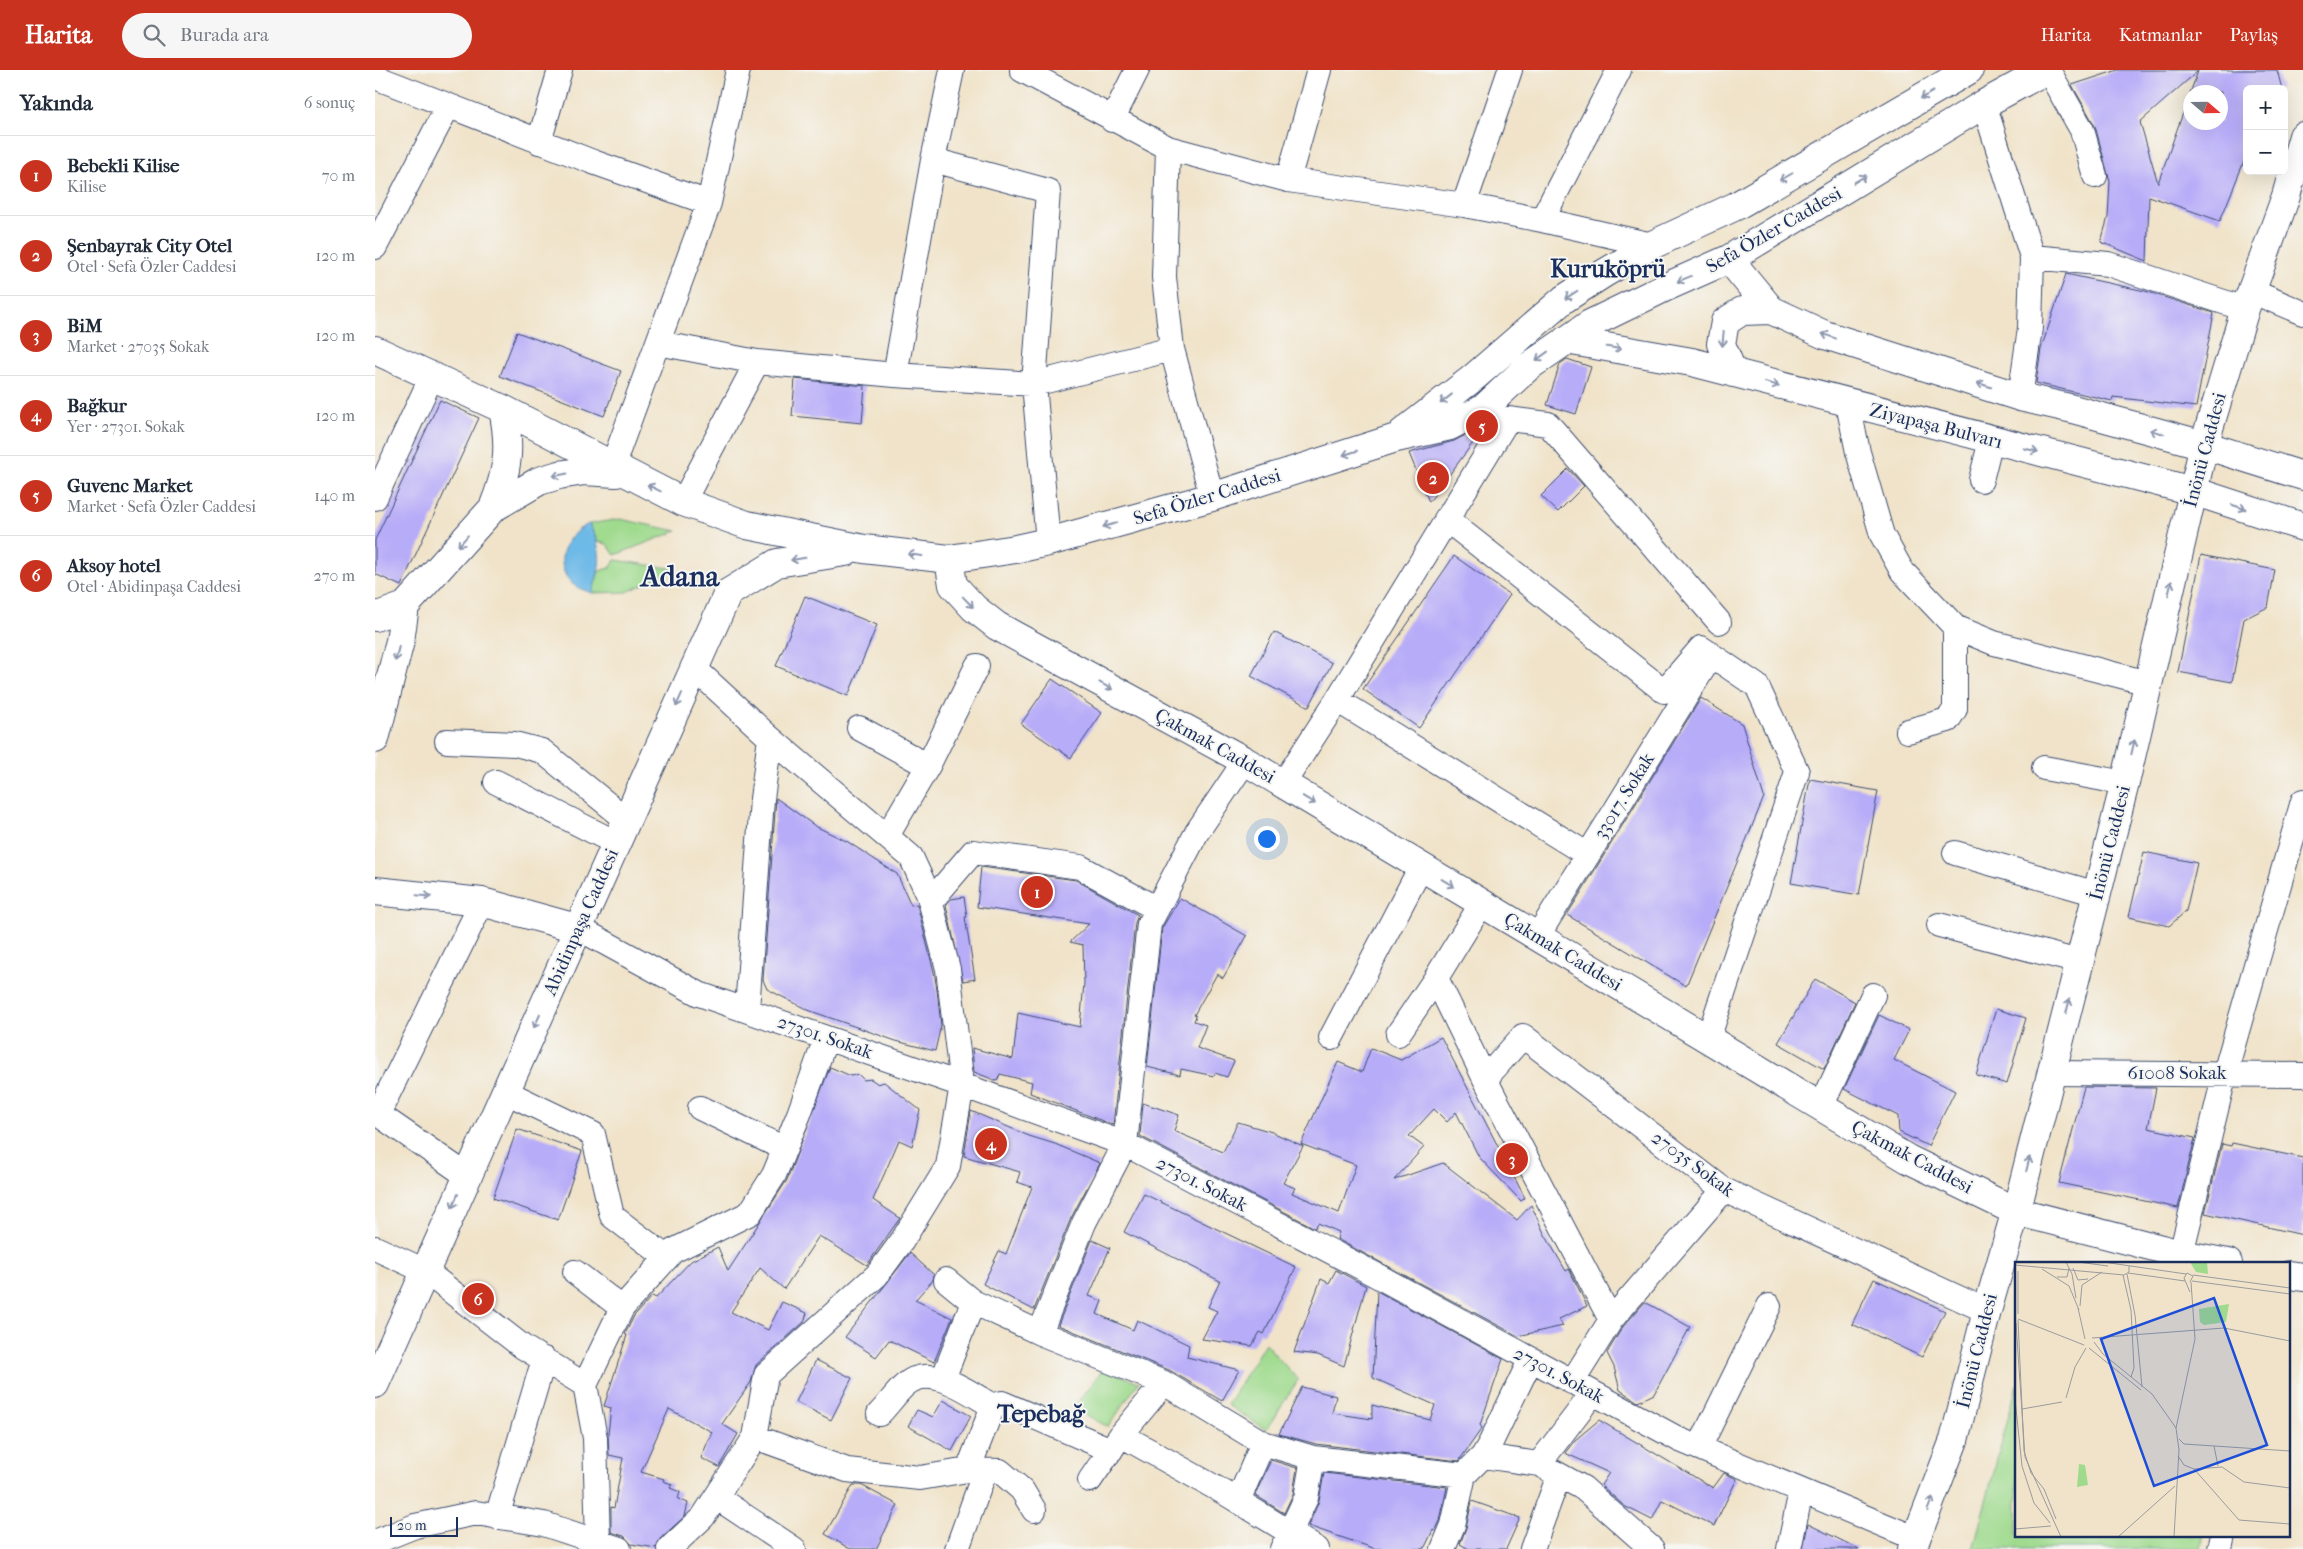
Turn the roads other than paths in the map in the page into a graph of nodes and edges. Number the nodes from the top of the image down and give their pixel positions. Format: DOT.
graph roads {
  1 [pos="559,70"];
  2 [pos="739,70"];
  3 [pos="952,70"];
  4 [pos="1022,70"];
  5 [pos="1137,70"];
  6 [pos="1319,70"];
  7 [pos="1510,70"];
  8 [pos="1619,70"];
  9 [pos="1969,70"];
  10 [pos="2047,70"];
  11 [pos="375,77"];
  12 [pos="1984,104"];
  13 [pos="448,106"];
  14 [pos="1112,120"];
  15 [pos="2303,136"];
  16 [pos="539,142"];
  17 [pos="1168,148"];
  18 [pos="933,160"];
  19 [pos="2095,176"];
  20 [pos="1288,180"];
  21 [pos="2294,198"];
  22 [pos="709,203"];
  23 [pos="1464,205"];
  24 [pos="1541,220"];
  25 [pos="1652,245"];
  26 [pos="375,246"];
  27 [pos="2032,257"];
  28 [pos="1729,259"];
  29 [pos="2248,300"];
  30 [pos="1771,310"];
  31 [pos="2303,313"];
  32 [pos="1566,340"];
  33 [pos="658,343"];
  34 [pos="1173,349"];
  35 [pos="375,350"];
  36 [pos="757,362"];
  37 [pos="1733,373"];
  38 [pos="432,376"];
  39 [pos="895,376"];
  40 [pos="1034,384"];
  41 [pos="2020,397"];
  42 [pos="1848,404"];
  43 [pos="503,409"];
  44 [pos="1396,438"];
  45 [pos="1991,440"];
  46 [pos="2204,445"];
  47 [pos="619,470"];
  48 [pos="2303,476"];
  49 [pos="1981,480"];
  50 [pos="2193,491"];
  51 [pos="1213,497"];
  52 [pos="375,498"];
  53 [pos="683,502"];
  54 [pos="493,508"];
  55 [pos="1446,519"];
  56 [pos="2303,527"];
  57 [pos="1048,542"];
  58 [pos="864,550"];
  59 [pos="949,559"];
  60 [pos="405,606"];
  61 [pos="375,617"];
  62 [pos="1719,622"];
  63 [pos="1955,627"];
  64 [pos="1711,656"];
  65 [pos="977,666"];
  66 [pos="693,667"];
  67 [pos="2148,683"];
  68 [pos="1337,700"];
  69 [pos="859,728"];
  70 [pos="1908,731"];
  71 [pos="770,738"];
  72 [pos="375,739"];
  73 [pos="447,741"];
  74 [pos="1245,761"];
  75 [pos="929,766"];
  76 [pos="2044,768"];
  77 [pos="496,782"];
  78 [pos="2125,783"];
  79 [pos="1283,784"];
  80 [pos="2303,806"];
  81 [pos="621,831"];
  82 [pos="887,836"];
  83 [pos="1955,853"];
  84 [pos="1588,855"];
  85 [pos="1421,867"];
  86 [pos="375,891"];
  87 [pos="2097,894"];
  88 [pos="931,901"];
  89 [pos="482,902"];
  90 [pos="1482,903"];
  91 [pos="1157,909"];
  92 [pos="1939,926"];
  93 [pos="580,929"];
  94 [pos="1537,937"];
  95 [pos="2079,962"];
  96 [pos="1436,978"];
  97 [pos="1873,996"];
  98 [pos="747,1010"];
  99 [pos="1399,1034"];
  100 [pos="826,1038"];
  101 [pos="1331,1038"];
  102 [pos="1708,1039"];
  103 [pos="2225,1072"];
  104 [pos="2051,1073"];
  105 [pos="2303,1075"];
  106 [pos="1485,1079"];
  107 [pos="962,1085"];
  108 [pos="504,1091"];
  109 [pos="1821,1106"];
  110 [pos="700,1108"];
  111 [pos="377,1113"];
  112 [pos="1125,1144"];
  113 [pos="785,1150"];
  114 [pos="466,1175"];
  115 [pos="1724,1190"];
  116 [pos="2015,1210"];
  117 [pos="375,1248"];
  118 [pos="2181,1254"];
  119 [pos="667,1258"];
  120 [pos="2223,1262"];
  121 [pos="425,1271"];
  122 [pos="575,1272"];
  123 [pos="946,1280"];
  124 [pos="973,1302"];
  125 [pos="1769,1306"];
  126 [pos="622,1308"];
  127 [pos="1987,1311"];
  128 [pos="1611,1320"];
  129 [pos="1040,1333"];
  130 [pos="544,1359"];
  131 [pos="1531,1360"];
  132 [pos="943,1379"];
  133 [pos="1573,1382"];
  134 [pos="1164,1383"];
  135 [pos="375,1384"];
  136 [pos="585,1385"];
  137 [pos="1593,1393"];
  138 [pos="993,1406"];
  139 [pos="879,1414"];
  140 [pos="755,1437"];
  141 [pos="1116,1443"];
  142 [pos="1263,1443"];
  143 [pos="1699,1448"];
  144 [pos="1483,1456"];
  145 [pos="1313,1458"];
  146 [pos="1549,1469"];
  147 [pos="976,1470"];
  148 [pos="1464,1475"];
  149 [pos="1090,1480"];
  150 [pos="1801,1491"];
  151 [pos="716,1497"];
  152 [pos="1238,1501"];
  153 [pos="1034,1510"];
  154 [pos="497,1517"];
  155 [pos="2223,1536"];
  156 [pos="1286,1541"];
  157 [pos="375,1542"];
  158 [pos="1915,1544"];
  159 [pos="604,1547"];
  160 [pos="669,1549"];
  161 [pos="794,1549"];
  162 [pos="957,1549"];
  163 [pos="1317,1549"];
  164 [pos="1443,1549"];
  165 [pos="1532,1549"];
  166 [pos="1651,1549"];
  167 [pos="1789,1549"];
  168 [pos="2220,1549"];
  1 -- 16 [label="street"];
  2 -- 22 [label="street"];
  3 -- 18 [label="street"];
  4 -- 14 [label="street"];
  5 -- 14 [label="street"];
  6 -- 20 [label="street"];
  7 -- 23 [label="street"];
  8 -- 24 [label="street"];
  9 -- 25 [label="main road, Sefa Özler Caddesi, one-way"];
  10 -- 12 [label="main road, Sefa Özler Caddesi"];
  10 -- 19 [label="street"];
  11 -- 13 [label="street"];
  12 -- 27 [label="street"];
  28 -- 12 [label="main road, Sefa Özler Caddesi, one-way"];
  13 -- 16 [label="street"];
  13 -- 26 [label="street"];
  14 -- 17 [label="street"];
  15 -- 21 [label="main road, İnönü Caddesi"];
  16 -- 22 [label="street"];
  17 -- 20 [label="street"];
  17 -- 34 [label="street"];
  18 -- 39 [label="street"];
  18 -- 40 [label="street"];
  20 -- 23 [label="street"];
  21 -- 29 [label="main road, İnönü Caddesi"];
  22 -- 33 [label="street"];
  23 -- 24 [label="street"];
  24 -- 25 [label="street"];
  25 -- 44 [label="main road, Sefa Özler Caddesi, one-way"];
  27 -- 29 [label="street"];
  27 -- 41 [label="street"];
  28 -- 30 [label="main road"];
  28 -- 32 [label="main road, Sefa Özler Caddesi, one-way"];
  29 -- 31 [label="street"];
  29 -- 46 [label="main road, İnönü Caddesi"];
  30 -- 37 [label="main road, one-way"];
  41 -- 30 [label="main road, one-way"];
  32 -- 37 [label="main road, Ziyapaşa Bulvarı, one-way"];
  32 -- 44 [label="main road, Sefa Özler Caddesi, one-way"];
  33 -- 36 [label="street"];
  33 -- 47 [label="street"];
  34 -- 40 [label="street"];
  34 -- 51 [label="street"];
  35 -- 38 [label="main road"];
  36 -- 39 [label="street"];
  36 -- 53 [label="street"];
  37 -- 42 [label="main road, Ziyapaşa Bulvarı, one-way"];
  38 -- 43 [label="main road"];
  38 -- 52 [label="street"];
  39 -- 40 [label="street"];
  40 -- 57 [label="street"];
  46 -- 41 [label="main road, one-way"];
  42 -- 45 [label="main road, Ziyapaşa Bulvarı"];
  42 -- 63 [label="street"];
  43 -- 47 [label="main road"];
  43 -- 54 [label="main road"];
  44 -- 51 [label="main road, Sefa Özler Caddesi, one-way"];
  45 -- 49 [label="street"];
  45 -- 50 [label="main road, Ziyapaşa Bulvarı, one-way"];
  46 -- 48 [label="main road"];
  46 -- 50 [label="main road, İnönü Caddesi"];
  53 -- 47 [label="main road, one-way"];
  47 -- 54 [label="main road, one-way"];
  50 -- 56 [label="main road, Ziyapaşa Bulvarı, one-way"];
  67 -- 50 [label="main road, İnönü Caddesi, one-way"];
  51 -- 57 [label="main road, Sefa Özler Caddesi, one-way"];
  53 -- 58 [label="main road"];
  54 -- 60 [label="main road, one-way"];
  55 -- 62 [label="street"];
  55 -- 64 [label="street"];
  55 -- 68 [label="street"];
  57 -- 59 [label="main road, Sefa Özler Caddesi"];
  59 -- 58 [label="main road, Sefa Özler Caddesi, one-way"];
  58 -- 66 [label="main road, Abidinpaşa Caddesi, one-way"];
  59 -- 74 [label="main road, Çakmak Caddesi, one-way"];
  60 -- 61 [label="main road"];
  60 -- 72 [label="main road, one-way"];
  63 -- 67 [label="street"];
  63 -- 70 [label="street"];
  64 -- 84 [label="street, 33017. Sokak"];
  64 -- 102 [label="street"];
  65 -- 75 [label="street"];
  66 -- 71 [label="street"];
  66 -- 81 [label="main road, Abidinpaşa Caddesi, one-way"];
  78 -- 67 [label="main road, İnönü Caddesi, one-way"];
  68 -- 79 [label="street"];
  68 -- 84 [label="street"];
  69 -- 75 [label="street"];
  71 -- 82 [label="street"];
  71 -- 98 [label="street"];
  73 -- 81 [label="street"];
  74 -- 79 [label="main road, Çakmak Caddesi"];
  74 -- 91 [label="street"];
  75 -- 82 [label="street"];
  76 -- 78 [label="street"];
  77 -- 81 [label="street"];
  78 -- 87 [label="main road, İnönü Caddesi"];
  79 -- 85 [label="main road, Çakmak Caddesi, one-way"];
  80 -- 103 [label="street"];
  81 -- 93 [label="main road, Abidinpaşa Caddesi"];
  82 -- 88 [label="street"];
  83 -- 87 [label="street"];
  84 -- 94 [label="street, 33017. Sokak"];
  85 -- 90 [label="main road, Çakmak Caddesi, one-way"];
  85 -- 101 [label="street"];
  86 -- 89 [label="main road, one-way"];
  87 -- 95 [label="main road, İnönü Caddesi"];
  88 -- 91 [label="street"];
  88 -- 107 [label="street"];
  89 -- 93 [label="main road"];
  89 -- 111 [label="street"];
  90 -- 94 [label="main road, Çakmak Caddesi"];
  90 -- 96 [label="street"];
  91 -- 112 [label="street"];
  92 -- 95 [label="street"];
  93 -- 98 [label="street, 27301. Sokak"];
  93 -- 108 [label="main road, Abidinpaşa Caddesi, one-way"];
  94 -- 102 [label="main road, Çakmak Caddesi"];
  104 -- 95 [label="main road, İnönü Caddesi, one-way"];
  96 -- 99 [label="street"];
  96 -- 106 [label="street"];
  97 -- 109 [label="street"];
  98 -- 100 [label="street, 27301. Sokak"];
  100 -- 107 [label="street, 27301. Sokak"];
  100 -- 113 [label="street"];
  102 -- 109 [label="main road, Çakmak Caddesi"];
  103 -- 104 [label="street, 61008 Sokak"];
  103 -- 105 [label="street, 61008 Sokak"];
  103 -- 118 [label="street"];
  116 -- 104 [label="main road, İnönü Caddesi, one-way"];
  106 -- 115 [label="street, 27035 Sokak"];
  106 -- 128 [label="street"];
  107 -- 112 [label="street, 27301. Sokak"];
  107 -- 140 [label="street"];
  108 -- 114 [label="main road, Abidinpaşa Caddesi"];
  108 -- 119 [label="street"];
  109 -- 116 [label="main road, Çakmak Caddesi"];
  110 -- 113 [label="street"];
  111 -- 114 [label="street"];
  112 -- 129 [label="street"];
  112 -- 131 [label="street, 27301. Sokak"];
  113 -- 119 [label="street"];
  114 -- 121 [label="main road, Abidinpaşa Caddesi, one-way"];
  115 -- 127 [label="street, 27035 Sokak"];
  115 -- 128 [label="street"];
  116 -- 118 [label="main road, Çakmak Caddesi"];
  116 -- 127 [label="main road, İnönü Caddesi"];
  117 -- 121 [label="street"];
  118 -- 120 [label="main road, Çakmak Caddesi"];
  119 -- 126 [label="street"];
  121 -- 130 [label="street"];
  121 -- 135 [label="main road, Abidinpaşa Caddesi"];
  122 -- 126 [label="street"];
  123 -- 124 [label="street"];
  124 -- 129 [label="street"];
  124 -- 132 [label="street"];
  125 -- 143 [label="street"];
  126 -- 136 [label="street"];
  158 -- 127 [label="main road, İnönü Caddesi, one-way"];
  128 -- 133 [label="street"];
  129 -- 134 [label="street"];
  130 -- 136 [label="street"];
  130 -- 154 [label="street"];
  131 -- 133 [label="street, 27301. Sokak"];
  131 -- 144 [label="street"];
  132 -- 138 [label="street"];
  132 -- 139 [label="street"];
  133 -- 137 [label="street, 27301. Sokak"];
  134 -- 141 [label="street"];
  134 -- 142 [label="street"];
  136 -- 159 [label="street"];
  137 -- 143 [label="street, 27301. Sokak"];
  137 -- 146 [label="street"];
  138 -- 141 [label="street"];
  138 -- 147 [label="street"];
  140 -- 147 [label="street"];
  140 -- 151 [label="street"];
  141 -- 149 [label="street"];
  141 -- 152 [label="street"];
  142 -- 145 [label="street"];
  142 -- 152 [label="street"];
  143 -- 150 [label="street, 27301. Sokak"];
  144 -- 146 [label="street"];
  144 -- 148 [label="street"];
  145 -- 148 [label="street"];
  145 -- 156 [label="street"];
  146 -- 165 [label="street"];
  146 -- 166 [label="street"];
  147 -- 153 [label="street"];
  147 -- 162 [label="street"];
  148 -- 164 [label="street"];
  150 -- 158 [label="street, 27301. Sokak"];
  150 -- 167 [label="street"];
  151 -- 160 [label="street"];
  151 -- 161 [label="street"];
  152 -- 156 [label="street"];
  154 -- 157 [label="street"];
  154 -- 159 [label="street"];
  155 -- 168 [label="street"];
  156 -- 163 [label="street"];
}
